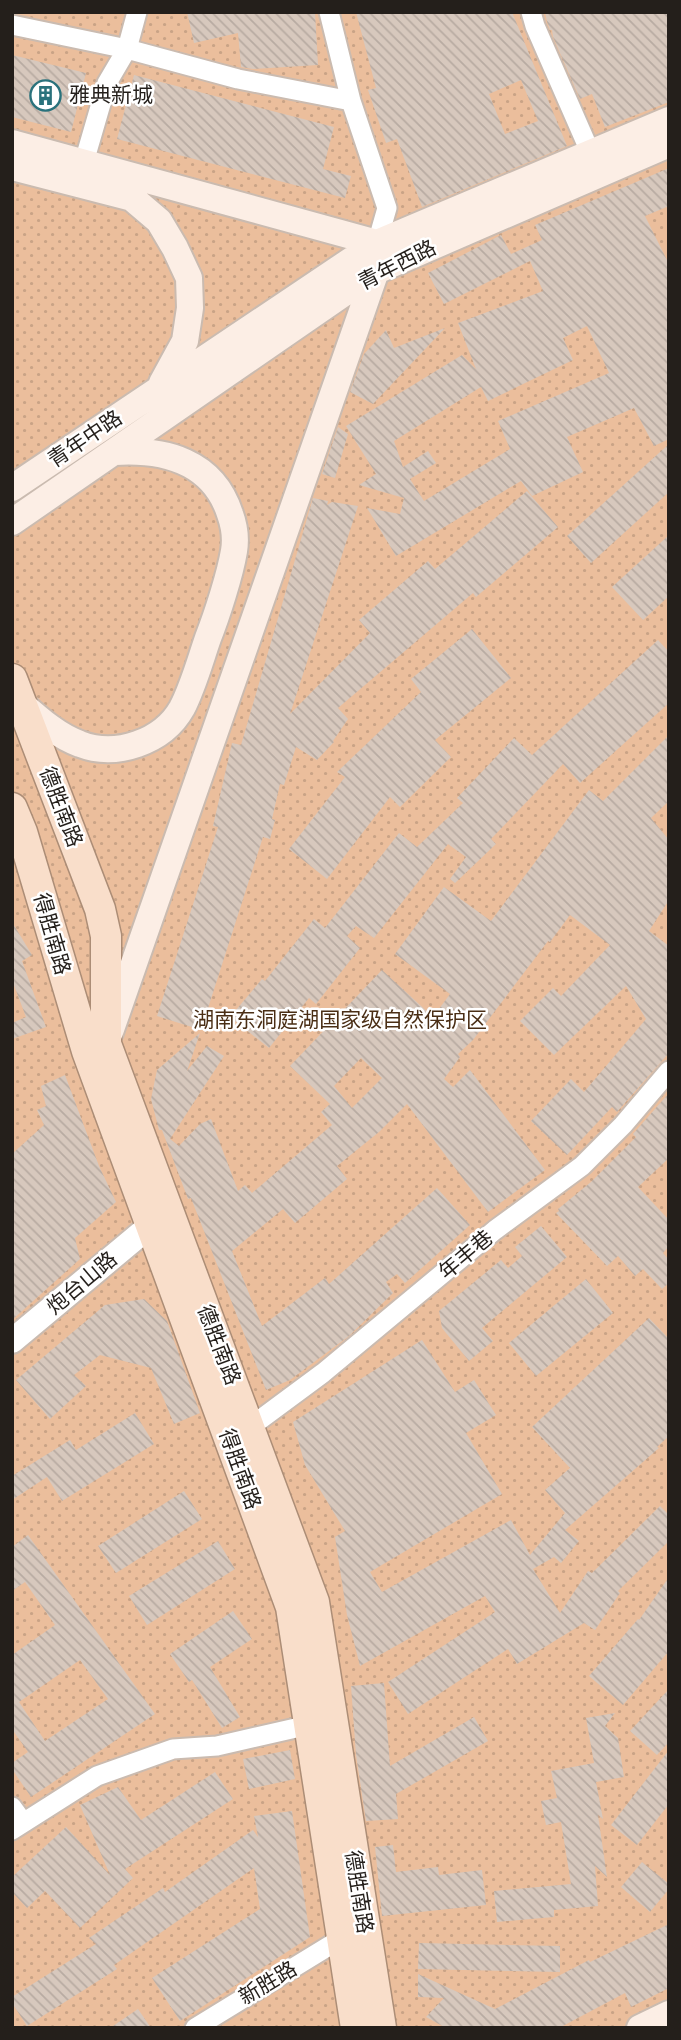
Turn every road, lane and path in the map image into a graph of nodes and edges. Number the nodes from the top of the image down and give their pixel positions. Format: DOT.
graph roads {
  1 [pos="136,12"];
  2 [pos="329,12"];
  3 [pos="531,12"];
  4 [pos="12,25"];
  5 [pos="127,49"];
  6 [pos="351,101"];
  7 [pos="669,120"];
  8 [pos="12,143"];
  9 [pos="669,144"];
  10 [pos="591,154"];
  11 [pos="84,162"];
  12 [pos="12,167"];
  13 [pos="377,243"];
  14 [pos="376,271"];
  15 [pos="158,390"];
  16 [pos="114,452"];
  17 [pos="12,488"];
  18 [pos="12,522"];
  19 [pos="17,692"];
  20 [pos="15,825"];
  21 [pos="106,1044"];
  22 [pos="669,1071"];
  23 [pos="151,1226"];
  24 [pos="12,1342"];
  25 [pos="250,1427"];
  26 [pos="309,1725"];
  27 [pos="16,1819"];
  28 [pos="342,1938"];
  29 [pos="669,2014"];
  30 [pos="195,2028"];
  31 [pos="356,2028"];
  32 [pos="381,2028"];
  33 [pos="640,2028"];
  1 -- 5 [label="street"];
  2 -- 6 [label="street"];
  3 -- 10 [label="street"];
  4 -- 5 [label="street"];
  5 -- 6 [label="street"];
  5 -- 11 [label="street"];
  6 -- 13 [label="street"];
  7 -- 10 [label="main road, 青年西路"];
  8 -- 11 [label="main road"];
  9 -- 14 [label="main road, 青年西路"];
  10 -- 13 [label="main road, 青年西路"];
  11 -- 13 [label="main road"];
  12 -- 15 [label="main road"];
  13 -- 15 [label="main road, 青年西路"];
  14 -- 16 [label="main road, 青年西路"];
  14 -- 21 [label="main road"];
  15 -- 17 [label="main road, 青年中路"];
  16 -- 18 [label="main road, 青年中路"];
  16 -- 19 [label="main road"];
  19 -- 21 [label="main road, 德胜南路"];
  20 -- 23 [label="main road, 得胜南路"];
  21 -- 25 [label="main road, 德胜南路"];
  22 -- 25 [label="street, 年丰巷"];
  23 -- 24 [label="street, 炮台山路"];
  23 -- 26 [label="main road, 得胜南路"];
  25 -- 32 [label="main road, 德胜南路"];
  26 -- 27 [label="street"];
  26 -- 28 [label="main road, 得胜南路"];
  28 -- 30 [label="street, 新胜路"];
  28 -- 31 [label="main road, 得胜南路"];
  29 -- 33 [label="main road"];
}
